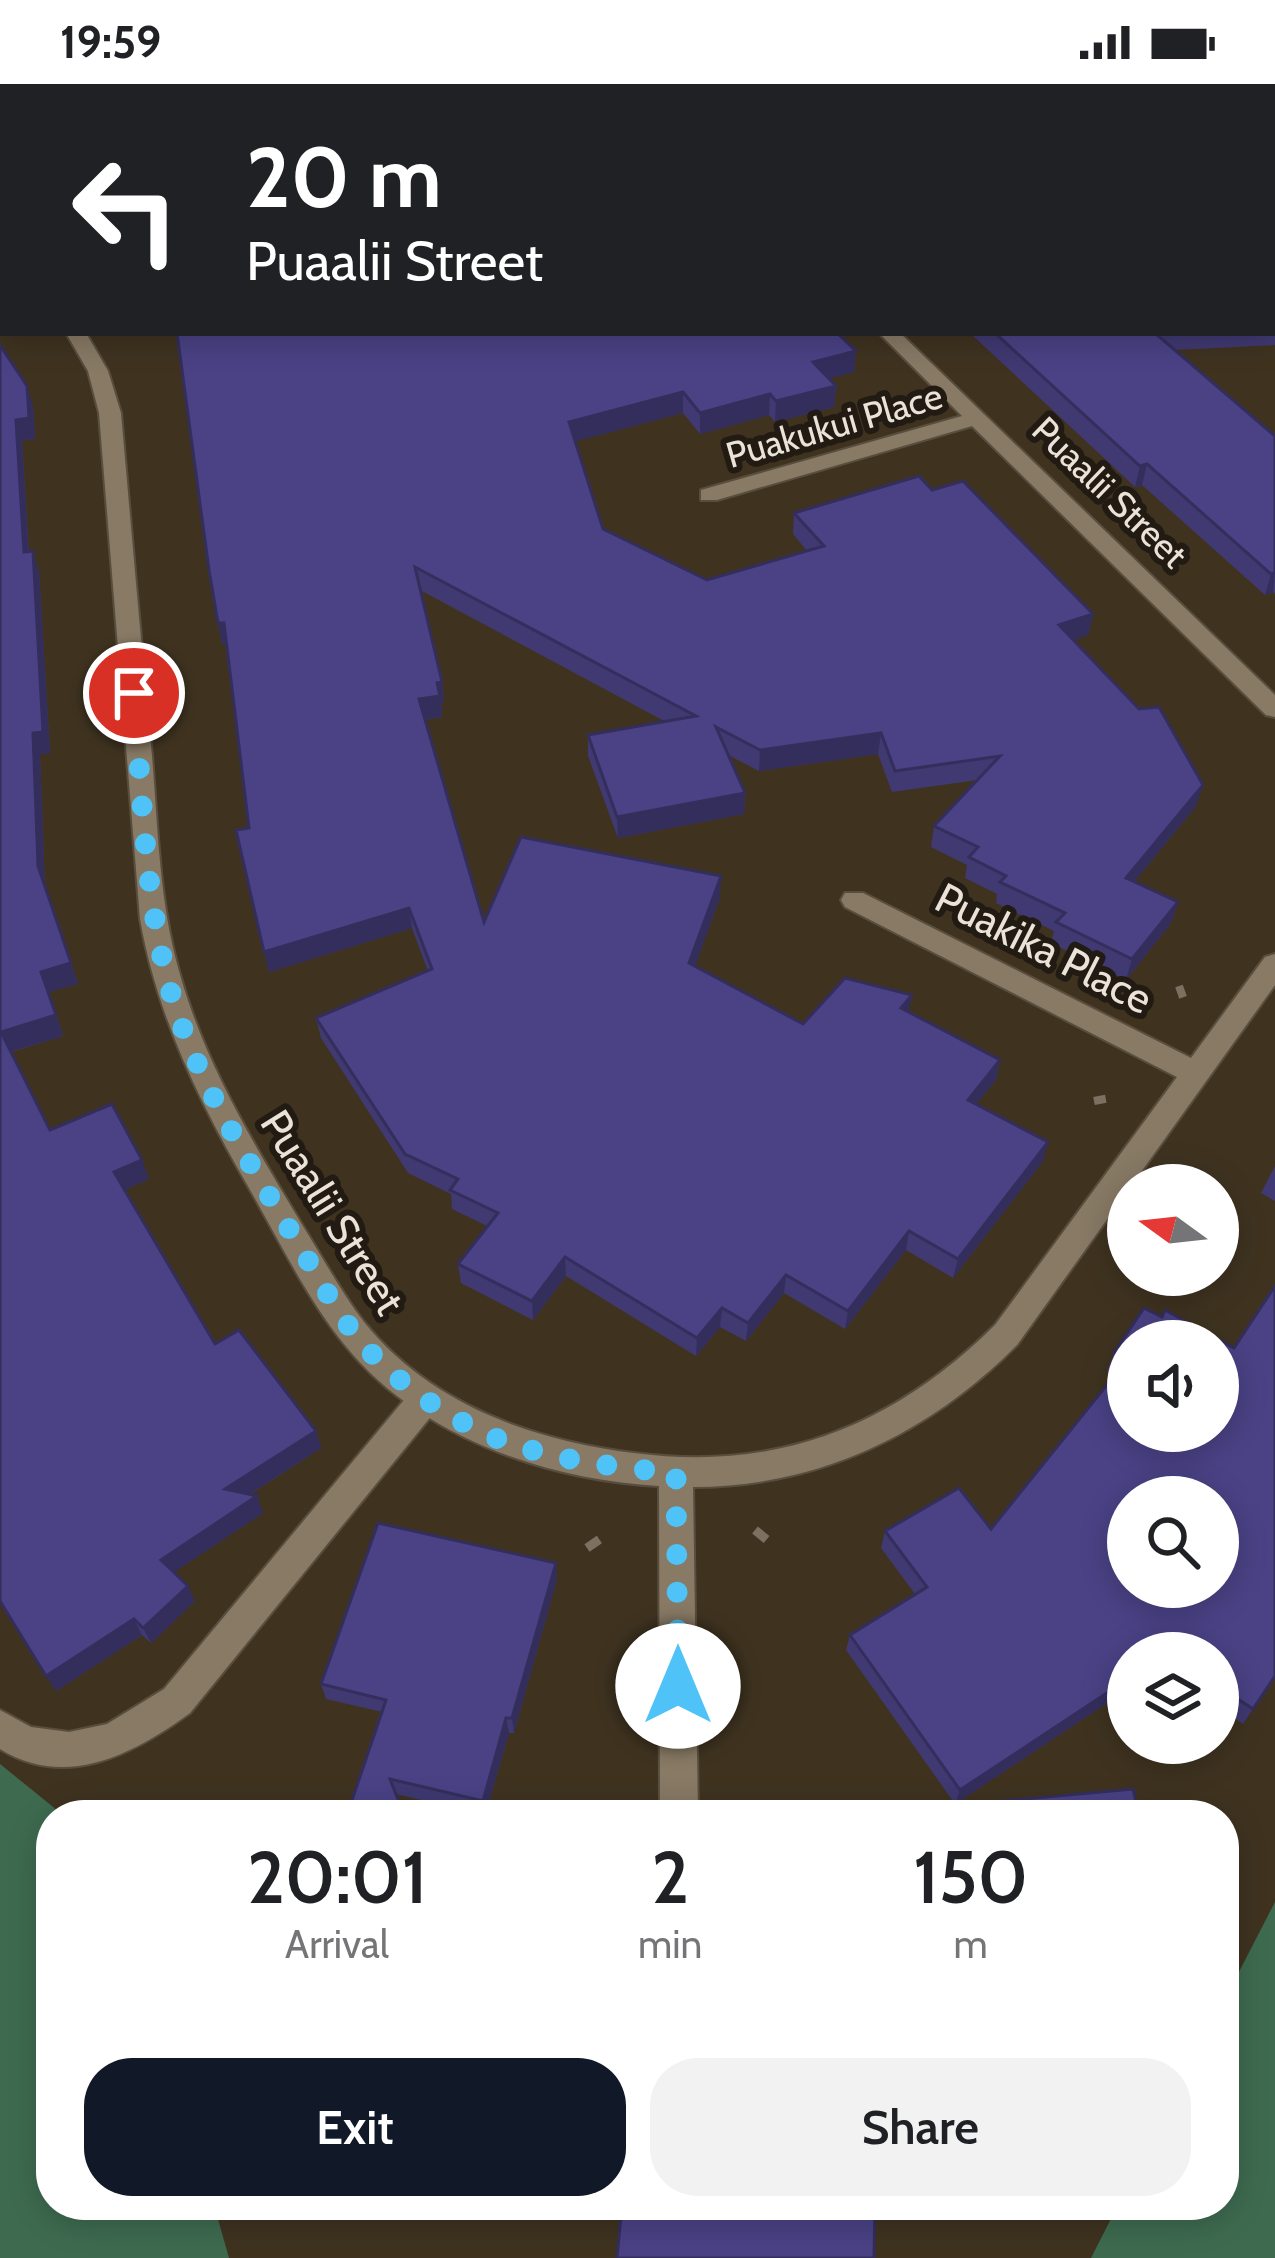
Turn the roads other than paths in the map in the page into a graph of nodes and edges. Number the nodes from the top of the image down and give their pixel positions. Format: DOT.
graph roads {
  1 [pos="78,336"];
  2 [pos="892,336"];
  3 [pos="977,418"];
  4 [pos="709,495"];
  5 [pos="1275,710"];
  6 [pos="854,900"];
  7 [pos="1275,964"];
  8 [pos="1196,1072"];
  9 [pos="424,1399"];
  10 [pos="676,1473"];
  11 [pos="0,1728"];
  12 [pos="679,1800"];
  1 -- 9 [label="street, Puaalii Street"];
  2 -- 3 [label="street, Puaalii Street"];
  3 -- 4 [label="street, Puakukui Place"];
  3 -- 5 [label="street, Puaalii Street"];
  6 -- 8 [label="street, Puakika Place"];
  7 -- 8 [label="street, Puaalii Street"];
  8 -- 10 [label="street, Puaalii Street"];
  9 -- 10 [label="street, Puaalii Street"];
  9 -- 11 [label="street"];
  10 -- 12 [label="street"];
}
